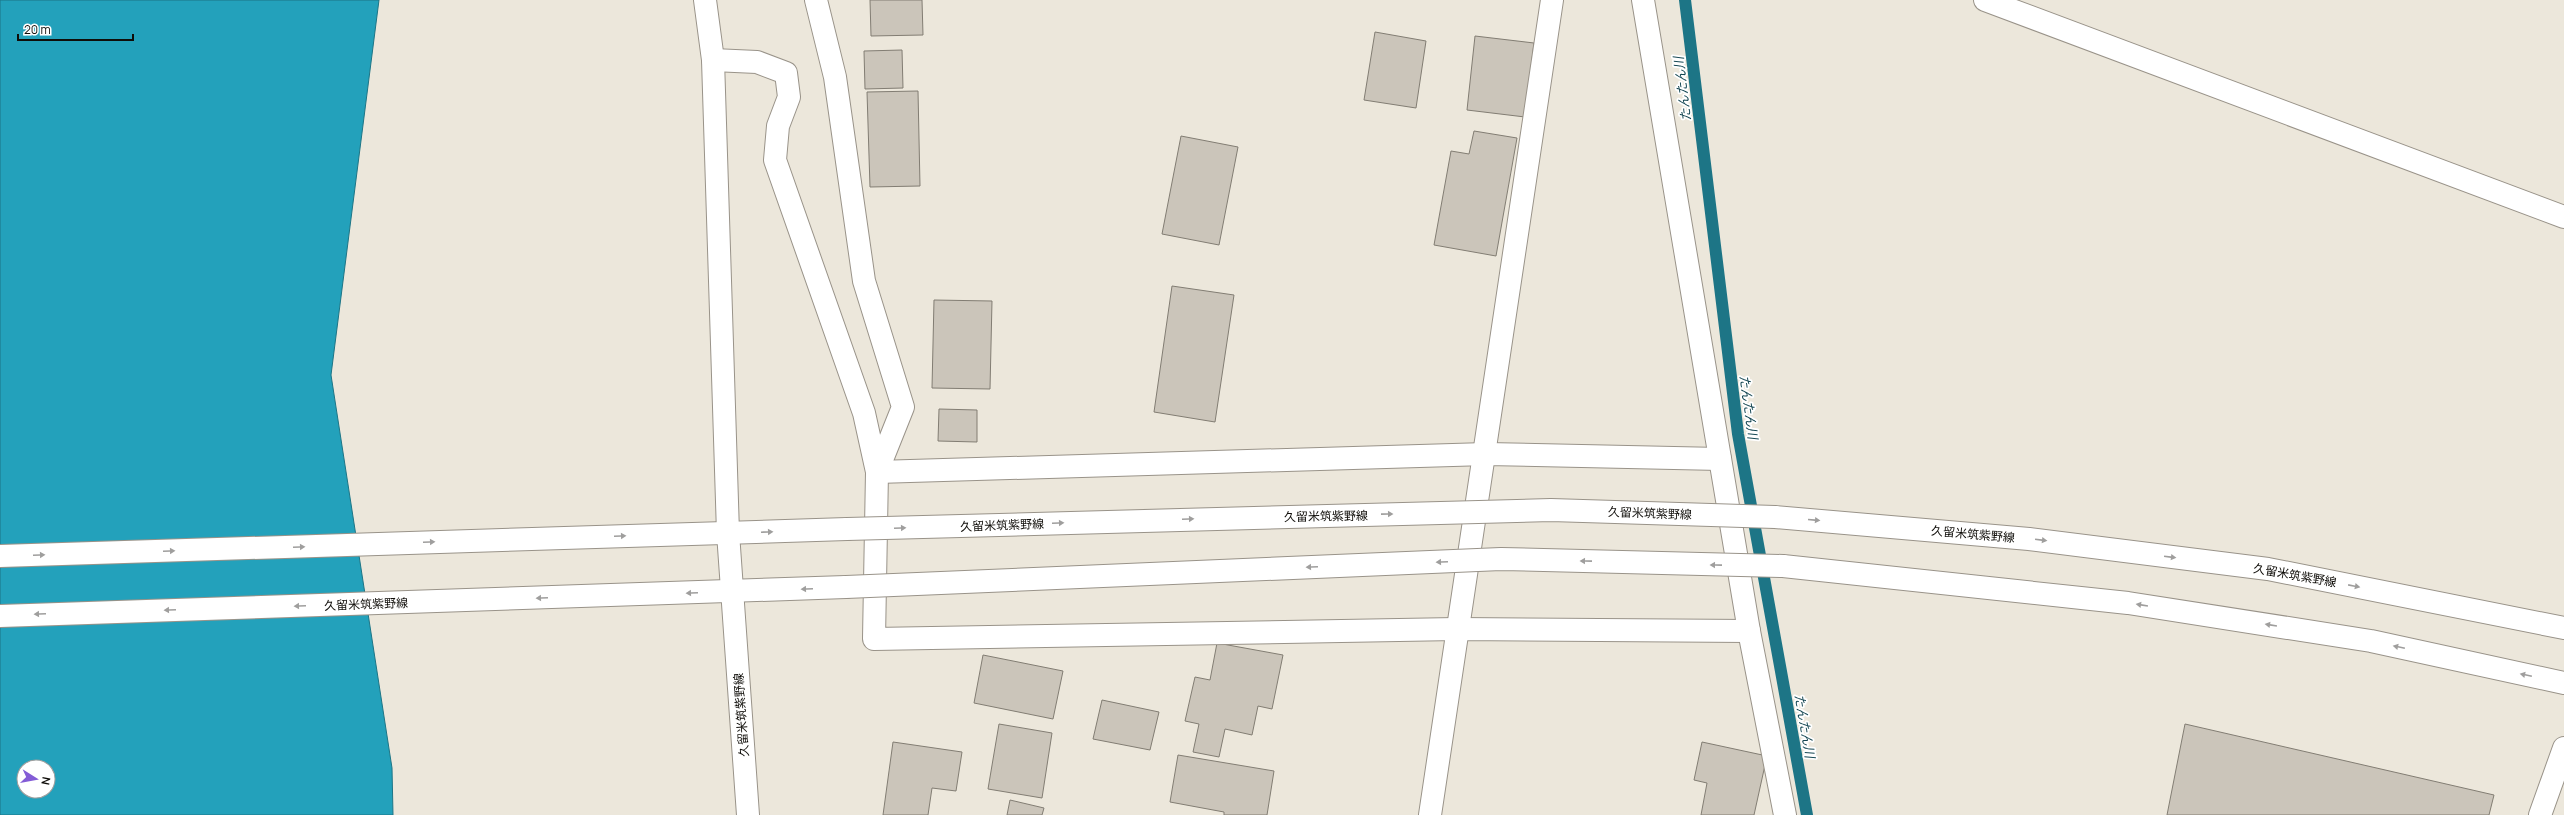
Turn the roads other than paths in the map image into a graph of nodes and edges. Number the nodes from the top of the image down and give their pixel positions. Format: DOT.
graph roads {
  1 [pos="705,0"];
  2 [pos="816,0"];
  3 [pos="1552,0"];
  4 [pos="1644,0"];
  5 [pos="1985,0"];
  6 [pos="713,60"];
  7 [pos="2564,217"];
  8 [pos="1486,454"];
  9 [pos="1720,459"];
  10 [pos="877,472"];
  11 [pos="728,533"];
  12 [pos="0,556"];
  13 [pos="731,592"];
  14 [pos="0,616"];
  15 [pos="2564,628"];
  16 [pos="1456,629"];
  17 [pos="1749,631"];
  18 [pos="2564,683"];
  19 [pos="2564,748"];
  20 [pos="748,815"];
  21 [pos="1430,815"];
  22 [pos="1786,815"];
  23 [pos="2540,815"];
  1 -- 6 [label="street"];
  2 -- 10 [label="street"];
  3 -- 8 [label="street"];
  4 -- 9 [label="street"];
  5 -- 7 [label="street"];
  6 -- 10 [label="street"];
  6 -- 11 [label="street"];
  8 -- 9 [label="street"];
  8 -- 10 [label="street"];
  8 -- 16 [label="street"];
  9 -- 17 [label="street"];
  10 -- 16 [label="street"];
  12 -- 11 [label="street, 久留米筑紫野線, one-way"];
  11 -- 13 [label="street, 久留米筑紫野線"];
  11 -- 15 [label="street, 久留米筑紫野線, one-way, bridge"];
  13 -- 14 [label="street, 久留米筑紫野線, one-way"];
  18 -- 13 [label="street, 久留米筑紫野線, one-way, bridge"];
  13 -- 20 [label="street, 久留米筑紫野線"];
  16 -- 17 [label="street"];
  16 -- 21 [label="street"];
  17 -- 22 [label="street"];
  19 -- 23 [label="street"];
}
